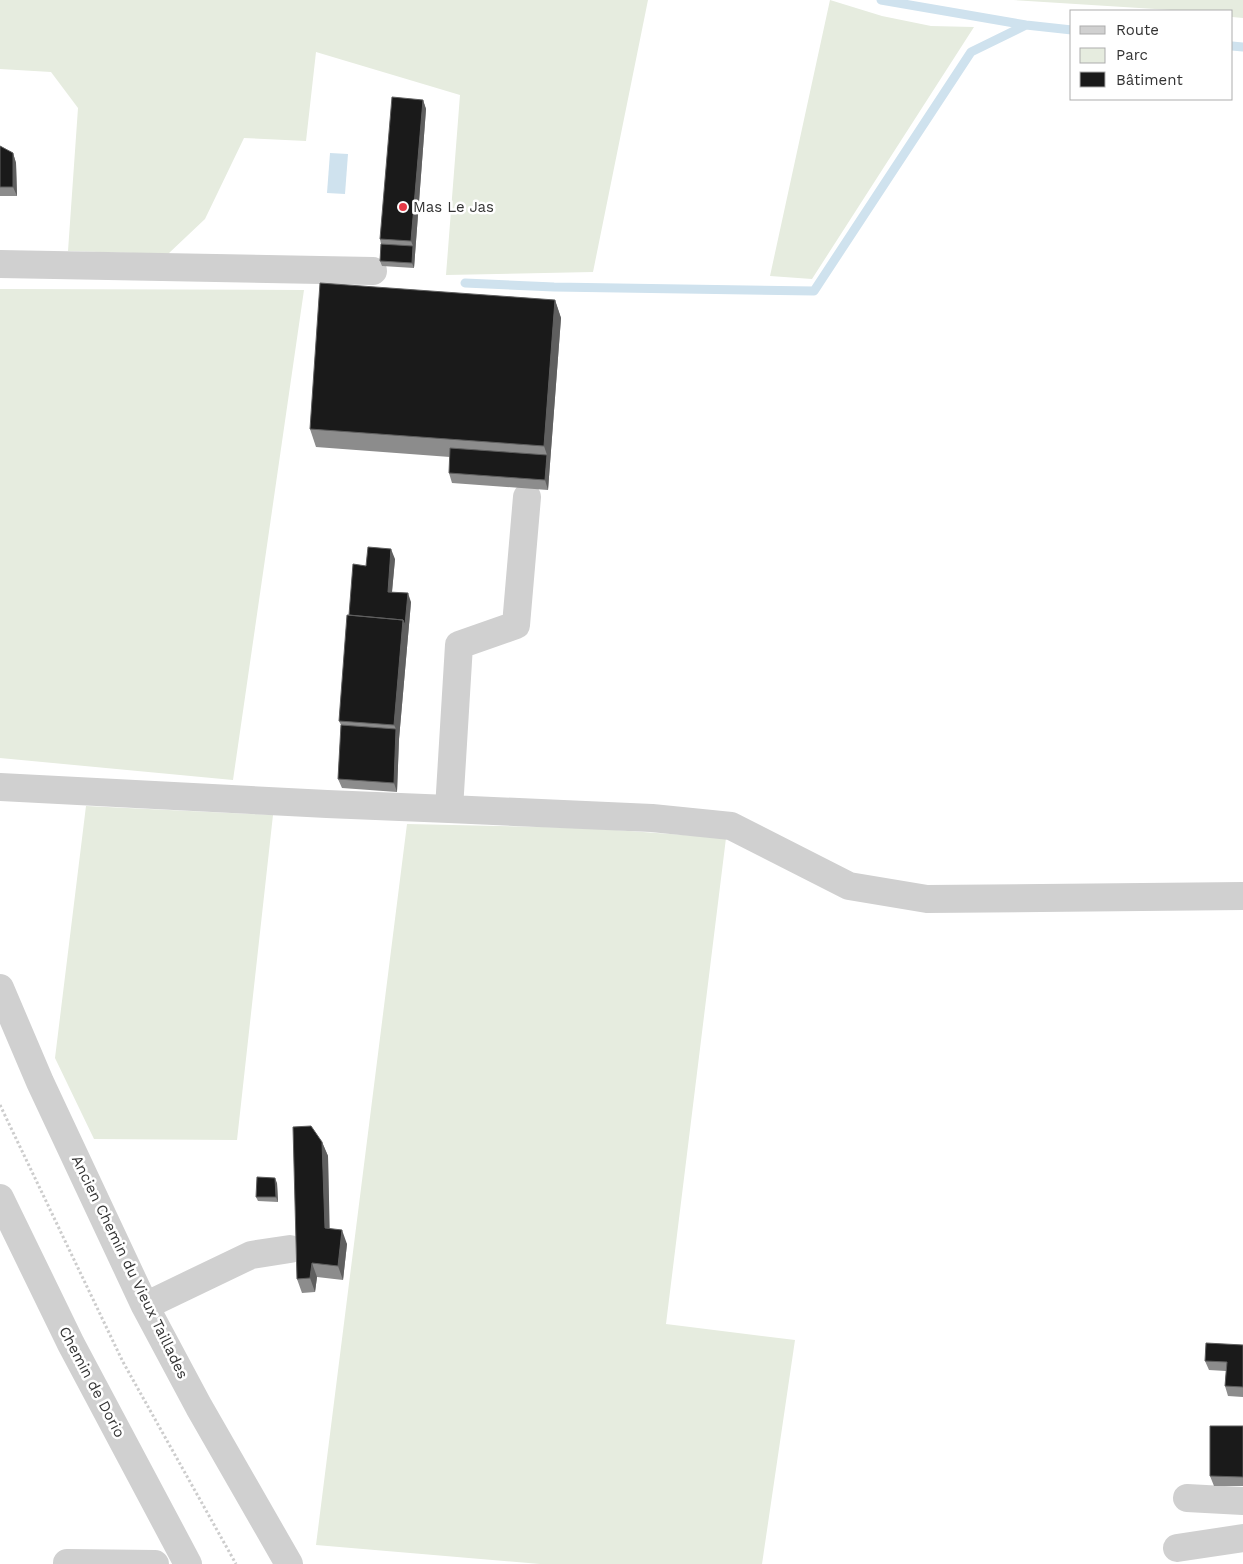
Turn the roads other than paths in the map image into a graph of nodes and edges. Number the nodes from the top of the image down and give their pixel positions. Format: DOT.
graph roads {
  1 [pos="0,264"];
  2 [pos="373,271"];
  3 [pos="527,497"];
  4 [pos="0,786"];
  5 [pos="449,809"];
  6 [pos="1243,896"];
  7 [pos="0,988"];
  8 [pos="0,1198"];
  9 [pos="290,1249"];
  10 [pos="145,1306"];
  11 [pos="1187,1498"];
  12 [pos="1243,1500"];
  13 [pos="1243,1538"];
  14 [pos="1177,1548"];
  15 [pos="67,1564"];
  16 [pos="155,1564"];
  17 [pos="188,1564"];
  18 [pos="289,1564"];
  1 -- 2 [label="street"];
  3 -- 5 [label="street"];
  4 -- 5 [label="street"];
  5 -- 6 [label="street"];
  7 -- 10 [label="street, Ancien Chemin du Vieux Taillades"];
  8 -- 17 [label="street, Chemin de Dorio"];
  9 -- 10 [label="street"];
  10 -- 18 [label="street, Ancien Chemin du Vieux Taillades"];
  11 -- 12 [label="street"];
  13 -- 14 [label="street"];
  15 -- 16 [label="street"];
}
